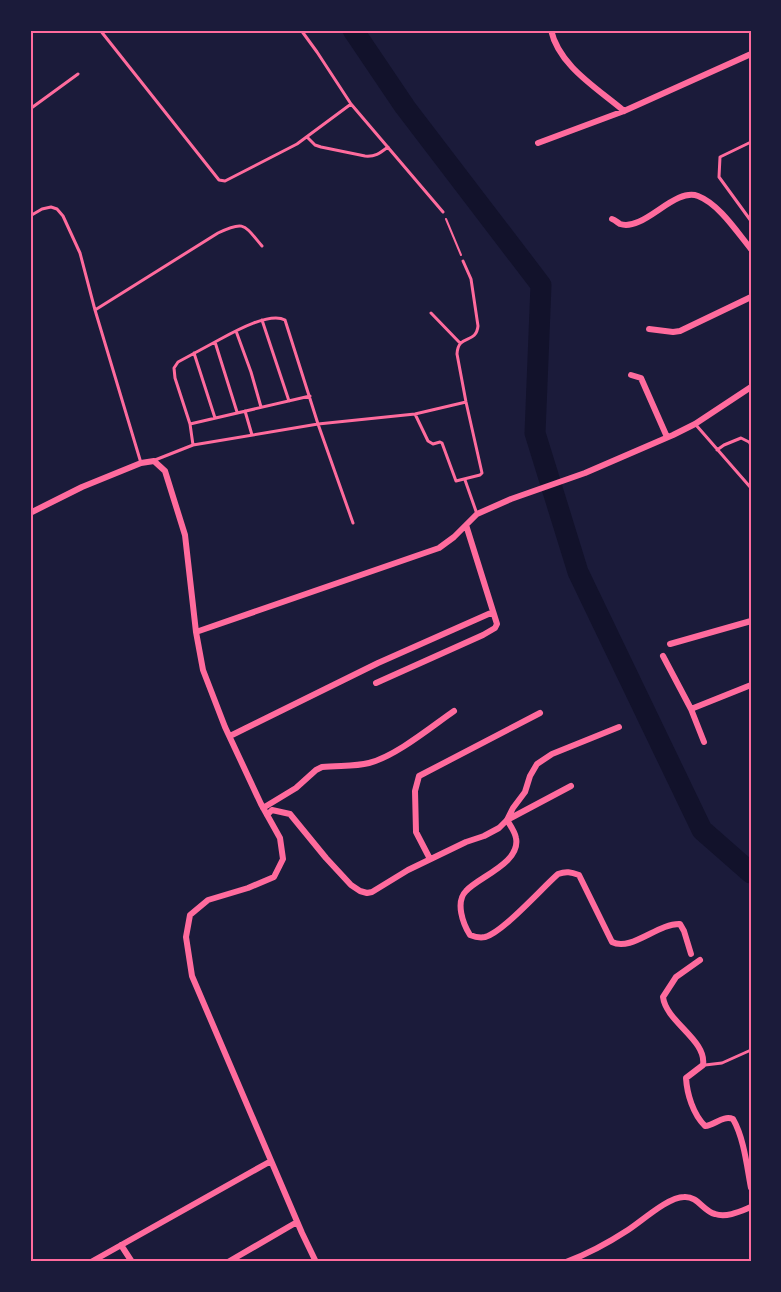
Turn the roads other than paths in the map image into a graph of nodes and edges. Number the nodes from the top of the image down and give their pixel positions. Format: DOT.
graph roads {
  1 [pos="100,30"];
  2 [pos="301,30"];
  3 [pos="551,30"];
  4 [pos="751,54"];
  5 [pos="78,74"];
  6 [pos="351,104"];
  7 [pos="30,109"];
  8 [pos="624,111"];
  9 [pos="307,137"];
  10 [pos="751,142"];
  11 [pos="538,143"];
  12 [pos="388,147"];
  13 [pos="443,212"];
  14 [pos="30,216"];
  15 [pos="612,219"];
  16 [pos="751,221"];
  17 [pos="262,246"];
  18 [pos="751,249"];
  19 [pos="463,261"];
  20 [pos="751,297"];
  21 [pos="95,310"];
  22 [pos="431,313"];
  23 [pos="262,320"];
  24 [pos="649,329"];
  25 [pos="236,331"];
  26 [pos="215,342"];
  27 [pos="460,343"];
  28 [pos="194,353"];
  29 [pos="631,375"];
  30 [pos="751,387"];
  31 [pos="310,396"];
  32 [pos="289,401"];
  33 [pos="466,402"];
  34 [pos="261,407"];
  35 [pos="246,411"];
  36 [pos="237,412"];
  37 [pos="416,414"];
  38 [pos="215,418"];
  39 [pos="189,424"];
  40 [pos="318,424"];
  41 [pos="695,424"];
  42 [pos="252,435"];
  43 [pos="667,437"];
  44 [pos="193,445"];
  45 [pos="751,446"];
  46 [pos="717,450"];
  47 [pos="154,461"];
  48 [pos="141,463"];
  49 [pos="465,480"];
  50 [pos="751,488"];
  51 [pos="30,513"];
  52 [pos="477,514"];
  53 [pos="354,523"];
  54 [pos="466,525"];
  55 [pos="493,612"];
  56 [pos="751,621"];
  57 [pos="196,632"];
  58 [pos="670,644"];
  59 [pos="663,656"];
  60 [pos="376,683"];
  61 [pos="751,685"];
  62 [pos="692,709"];
  63 [pos="454,711"];
  64 [pos="540,713"];
  65 [pos="619,727"];
  66 [pos="230,736"];
  67 [pos="704,742"];
  68 [pos="571,786"];
  69 [pos="263,808"];
  70 [pos="267,815"];
  71 [pos="507,820"];
  72 [pos="430,860"];
  73 [pos="691,954"];
  74 [pos="700,960"];
  75 [pos="751,1050"];
  76 [pos="703,1065"];
  77 [pos="271,1161"];
  78 [pos="751,1188"];
  79 [pos="751,1207"];
  80 [pos="297,1222"];
  81 [pos="121,1245"];
  82 [pos="91,1262"];
  83 [pos="132,1262"];
  84 [pos="228,1262"];
  85 [pos="315,1262"];
  86 [pos="566,1262"];
  1 -- 9 [label="lane"];
  2 -- 6 [label="lane"];
  3 -- 8 [label="street"];
  4 -- 8 [label="street"];
  5 -- 7 [label="lane"];
  6 -- 9 [label="lane"];
  6 -- 12 [label="lane"];
  8 -- 11 [label="street"];
  9 -- 12 [label="lane"];
  10 -- 16 [label="lane"];
  12 -- 13 [label="lane"];
  14 -- 21 [label="lane"];
  15 -- 18 [label="street"];
  17 -- 21 [label="lane"];
  19 -- 27 [label="lane"];
  20 -- 24 [label="street"];
  21 -- 48 [label="lane"];
  22 -- 27 [label="lane"];
  23 -- 25 [label="lane"];
  23 -- 31 [label="lane"];
  23 -- 32 [label="lane"];
  25 -- 26 [label="lane"];
  25 -- 34 [label="lane"];
  26 -- 28 [label="lane"];
  26 -- 36 [label="lane"];
  27 -- 33 [label="lane"];
  28 -- 38 [label="lane"];
  28 -- 39 [label="lane"];
  29 -- 43 [label="street"];
  30 -- 41 [label="street"];
  31 -- 32 [label="lane"];
  31 -- 40 [label="lane"];
  32 -- 34 [label="lane"];
  33 -- 37 [label="lane"];
  33 -- 49 [label="lane"];
  34 -- 35 [label="lane"];
  35 -- 36 [label="lane"];
  35 -- 42 [label="lane"];
  36 -- 38 [label="lane"];
  37 -- 40 [label="lane"];
  37 -- 49 [label="lane"];
  38 -- 39 [label="lane"];
  39 -- 44 [label="lane"];
  40 -- 42 [label="lane"];
  40 -- 53 [label="lane"];
  41 -- 43 [label="street"];
  41 -- 46 [label="lane"];
  42 -- 44 [label="lane"];
  43 -- 52 [label="street"];
  44 -- 47 [label="lane"];
  45 -- 46 [label="lane"];
  46 -- 50 [label="lane"];
  47 -- 48 [label="street"];
  47 -- 57 [label="street"];
  48 -- 51 [label="street"];
  49 -- 52 [label="lane"];
  52 -- 54 [label="street"];
  54 -- 55 [label="street"];
  54 -- 57 [label="street"];
  55 -- 60 [label="street"];
  55 -- 66 [label="street"];
  56 -- 58 [label="street"];
  57 -- 66 [label="street"];
  59 -- 62 [label="street"];
  61 -- 62 [label="street"];
  62 -- 67 [label="street"];
  63 -- 69 [label="street"];
  64 -- 72 [label="street"];
  65 -- 71 [label="street"];
  66 -- 69 [label="street"];
  68 -- 71 [label="street"];
  69 -- 70 [label="street"];
  70 -- 72 [label="street"];
  70 -- 77 [label="street"];
  71 -- 72 [label="street"];
  71 -- 73 [label="street"];
  74 -- 76 [label="street"];
  75 -- 76 [label="lane"];
  76 -- 78 [label="street"];
  77 -- 80 [label="street"];
  77 -- 81 [label="street"];
  79 -- 86 [label="street"];
  80 -- 84 [label="street"];
  80 -- 85 [label="street"];
  81 -- 82 [label="street"];
  81 -- 83 [label="street"];
}
